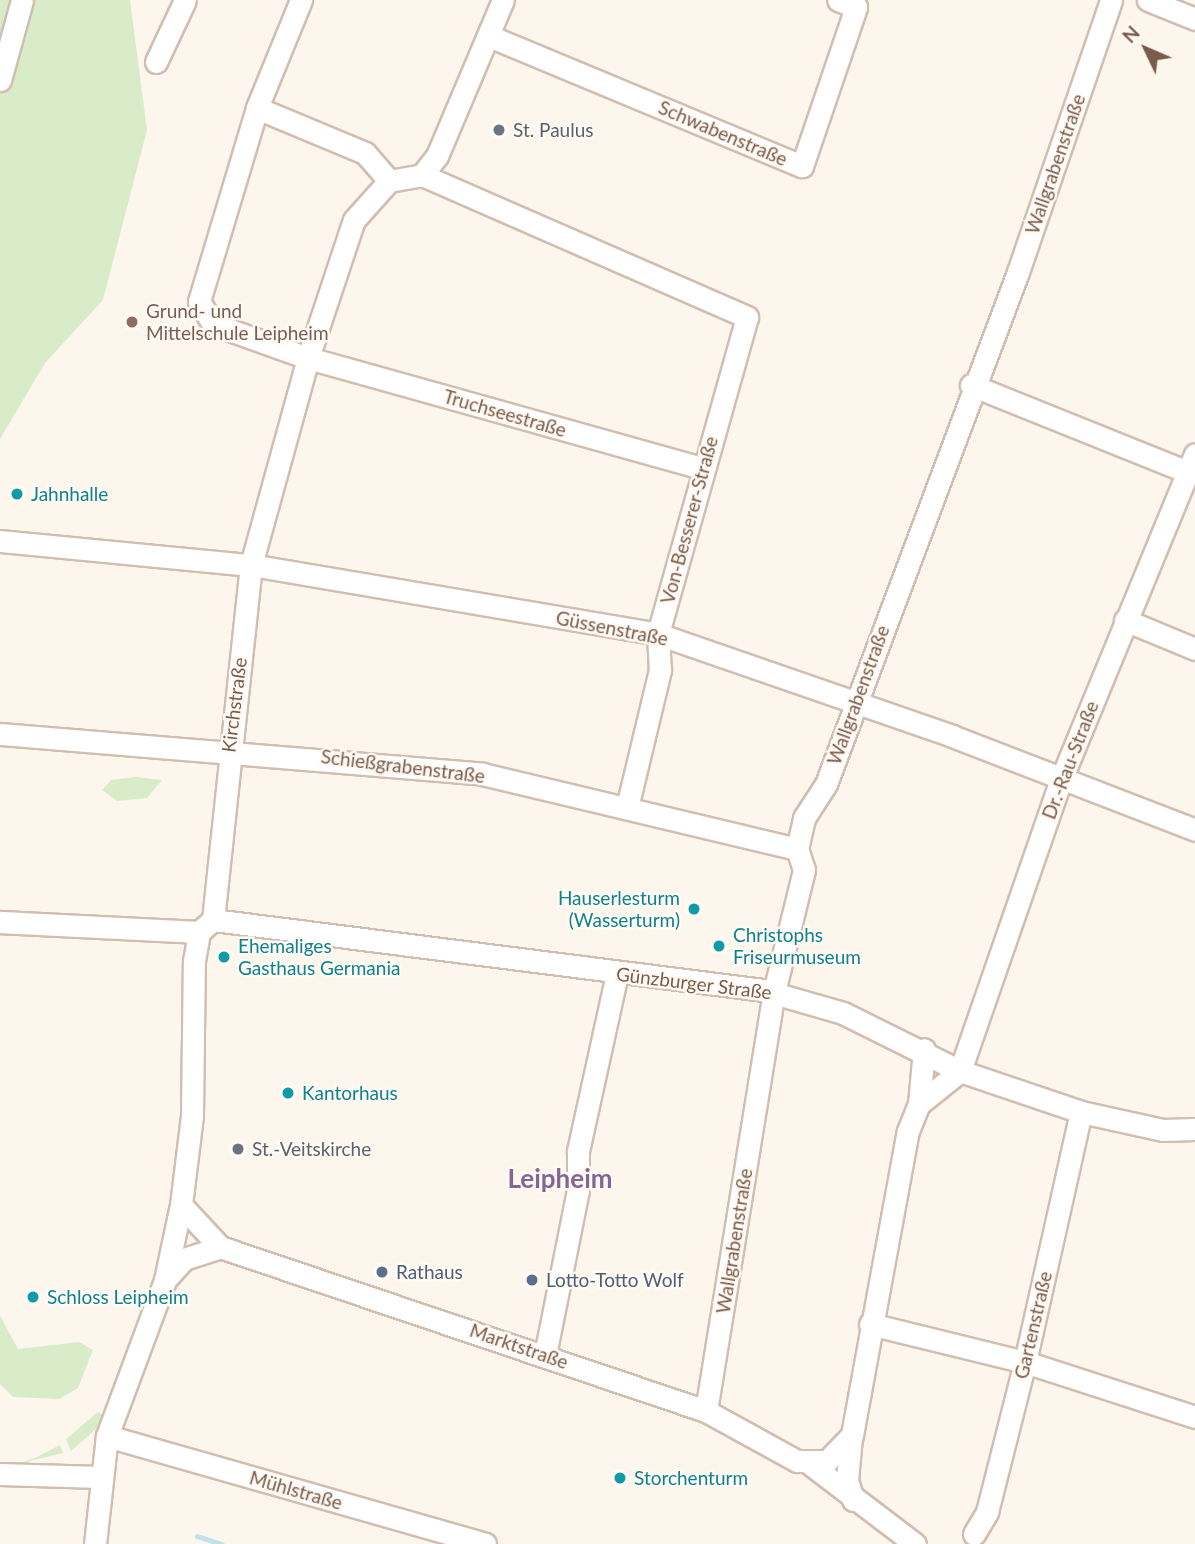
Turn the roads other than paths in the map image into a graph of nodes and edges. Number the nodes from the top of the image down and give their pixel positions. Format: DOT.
graph roads {
  1 [pos="22,0"];
  2 [pos="185,0"];
  3 [pos="301,0"];
  4 [pos="503,0"];
  5 [pos="1111,0"];
  6 [pos="1148,0"];
  7 [pos="847,4"];
  8 [pos="1195,19"];
  9 [pos="489,36"];
  10 [pos="156,62"];
  11 [pos="0,80"];
  12 [pos="257,108"];
  13 [pos="422,175"];
  14 [pos="389,181"];
  15 [pos="308,358"];
  16 [pos="971,385"];
  17 [pos="1191,463"];
  18 [pos="701,468"];
  19 [pos="0,541"];
  20 [pos="251,565"];
  21 [pos="1125,620"];
  22 [pos="658,634"];
  23 [pos="1195,649"];
  24 [pos="853,701"];
  25 [pos="0,734"];
  26 [pos="228,749"];
  27 [pos="1062,777"];
  28 [pos="628,807"];
  29 [pos="1195,830"];
  30 [pos="797,849"];
  31 [pos="0,922"];
  32 [pos="206,926"];
  33 [pos="617,973"];
  34 [pos="774,992"];
  35 [pos="924,1049"];
  36 [pos="960,1072"];
  37 [pos="919,1104"];
  38 [pos="1081,1112"];
  39 [pos="1195,1129"];
  40 [pos="181,1205"];
  41 [pos="220,1247"];
  42 [pos="165,1280"];
  43 [pos="870,1324"];
  44 [pos="545,1354"];
  45 [pos="1025,1362"];
  46 [pos="706,1411"];
  47 [pos="1195,1418"];
  48 [pos="107,1436"];
  49 [pos="852,1436"];
  50 [pos="818,1462"];
  51 [pos="0,1474"];
  52 [pos="100,1477"];
  53 [pos="853,1500"];
  54 [pos="974,1534"];
  55 [pos="95,1544"];
  56 [pos="485,1544"];
  57 [pos="915,1544"];
  1 -- 11 [label="street"];
  2 -- 10 [label="street"];
  3 -- 12 [label="street"];
  4 -- 9 [label="street"];
  5 -- 16 [label="street, Wallgrabenstraße"];
  6 -- 8 [label="street"];
  7 -- 9 [label="street, Schwabenstraße"];
  9 -- 13 [label="street"];
  12 -- 14 [label="street"];
  12 -- 15 [label="street, Truchseestraße"];
  13 -- 14 [label="street"];
  13 -- 18 [label="street, Von-Besserer-Straße"];
  14 -- 15 [label="street, Kirchstraße"];
  15 -- 18 [label="street, Truchseestraße"];
  15 -- 20 [label="street, Kirchstraße"];
  16 -- 17 [label="street"];
  16 -- 24 [label="street, Wallgrabenstraße"];
  17 -- 21 [label="street, Dr.-Rau-Straße"];
  18 -- 22 [label="street, Von-Besserer-Straße"];
  19 -- 20 [label="street, Güssenstraße"];
  20 -- 22 [label="street, Güssenstraße"];
  20 -- 26 [label="street, Kirchstraße"];
  21 -- 23 [label="street"];
  21 -- 27 [label="street, Dr.-Rau-Straße"];
  22 -- 24 [label="street, Güssenstraße"];
  22 -- 28 [label="street, Von-Besserer-Straße"];
  24 -- 27 [label="street, Güssenstraße"];
  24 -- 30 [label="street, Wallgrabenstraße"];
  25 -- 26 [label="street, Schießgrabenstraße"];
  26 -- 28 [label="street, Schießgrabenstraße"];
  26 -- 32 [label="street, Kirchstraße"];
  27 -- 29 [label="street, Güssenstraße"];
  27 -- 36 [label="street, Dr.-Rau-Straße"];
  28 -- 30 [label="street, Schießgrabenstraße"];
  30 -- 34 [label="street, Wallgrabenstraße"];
  31 -- 32 [label="street, Günzburger Straße"];
  32 -- 33 [label="street, Günzburger Straße"];
  32 -- 40 [label="street, Kirchstraße"];
  33 -- 34 [label="street, Günzburger Straße"];
  33 -- 44 [label="street"];
  34 -- 35 [label="street, Günzburger Straße"];
  34 -- 46 [label="street, Wallgrabenstraße"];
  35 -- 36 [label="street, Günzburger Straße"];
  35 -- 37 [label="street"];
  36 -- 37 [label="street"];
  36 -- 38 [label="street, Günzburger Straße"];
  37 -- 43 [label="street"];
  38 -- 39 [label="street, Günzburger Straße"];
  38 -- 45 [label="street, Gartenstraße"];
  40 -- 41 [label="street, Marktstraße"];
  40 -- 42 [label="street, Kirchstraße"];
  41 -- 42 [label="street"];
  41 -- 44 [label="street, Marktstraße"];
  42 -- 48 [label="street, Kirchstraße"];
  43 -- 45 [label="street"];
  43 -- 49 [label="street"];
  44 -- 46 [label="street, Marktstraße"];
  45 -- 47 [label="street"];
  45 -- 54 [label="street, Gartenstraße"];
  46 -- 50 [label="street, Marktstraße"];
  48 -- 52 [label="street, Kirchstraße"];
  48 -- 56 [label="street, Mühlstraße"];
  49 -- 50 [label="street"];
  49 -- 53 [label="street"];
  50 -- 53 [label="street, Marktstraße"];
  51 -- 52 [label="street"];
  52 -- 55 [label="street, Kirchstraße"];
  53 -- 57 [label="street, Marktstraße"];
}
